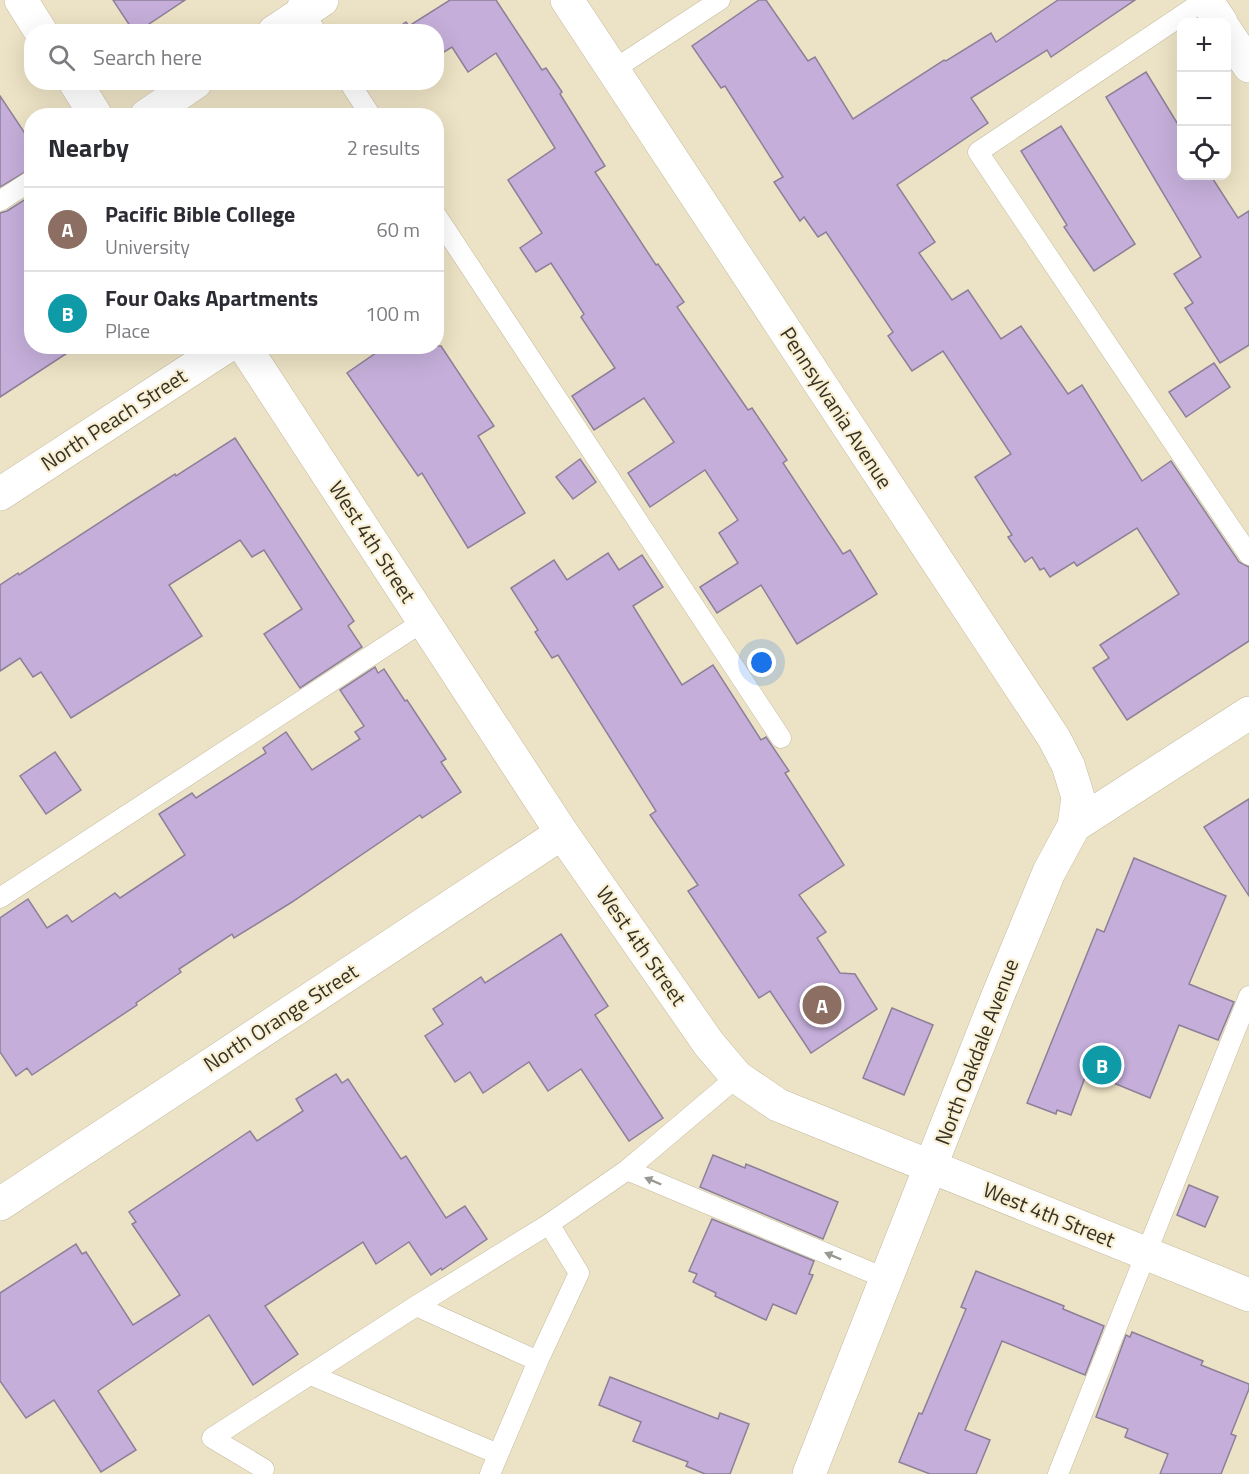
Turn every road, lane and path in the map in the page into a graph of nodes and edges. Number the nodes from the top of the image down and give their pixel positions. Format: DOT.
graph roads {
  1 [pos="21,0"];
  2 [pos="567,0"];
  3 [pos="720,0"];
  4 [pos="1205,0"];
  5 [pos="309,11"];
  6 [pos="1218,18"];
  7 [pos="36,24"];
  8 [pos="287,24"];
  9 [pos="1231,38"];
  10 [pos="1249,66"];
  11 [pos="613,70"];
  12 [pos="80,90"];
  13 [pos="184,90"];
  14 [pos="355,90"];
  15 [pos="91,108"];
  16 [pos="158,108"];
  17 [pos="366,108"];
  18 [pos="24,185"];
  19 [pos="0,201"];
  20 [pos="444,227"];
  21 [pos="215,354"];
  22 [pos="249,354"];
  23 [pos="0,494"];
  24 [pos="1249,555"];
  25 [pos="424,621"];
  26 [pos="1249,713"];
  27 [pos="781,738"];
  28 [pos="1074,826"];
  29 [pos="562,833"];
  30 [pos="0,898"];
  31 [pos="1249,996"];
  32 [pos="736,1077"];
  33 [pos="931,1167"];
  34 [pos="627,1170"];
  35 [pos="0,1204"];
  36 [pos="549,1224"];
  37 [pos="1146,1254"];
  38 [pos="887,1279"];
  39 [pos="1249,1295"];
  40 [pos="417,1306"];
  41 [pos="538,1361"];
  42 [pos="310,1375"];
  43 [pos="498,1454"];
  44 [pos="266,1472"];
  45 [pos="490,1474"];
  46 [pos="809,1474"];
  47 [pos="1058,1474"];
  1 -- 7 [label="street"];
  2 -- 11 [label="street, Pennsylvania Avenue"];
  3 -- 11 [label="lane"];
  4 -- 6 [label="street"];
  4 -- 24 [label="lane"];
  5 -- 8 [label="street"];
  9 -- 10 [label="street"];
  11 -- 28 [label="street, Pennsylvania Avenue"];
  12 -- 15 [label="street"];
  13 -- 16 [label="street"];
  14 -- 17 [label="lane"];
  18 -- 19 [label="lane"];
  20 -- 27 [label="lane"];
  21 -- 23 [label="street, North Peach Street"];
  22 -- 25 [label="street, West 4th Street"];
  25 -- 29 [label="street, West 4th Street"];
  25 -- 30 [label="lane"];
  26 -- 28 [label="street, North Oakdale Avenue"];
  28 -- 33 [label="street, North Oakdale Avenue"];
  29 -- 32 [label="street, West 4th Street"];
  29 -- 35 [label="street, North Orange Street"];
  31 -- 37 [label="lane"];
  32 -- 33 [label="street, West 4th Street"];
  32 -- 34 [label="lane"];
  33 -- 37 [label="street, West 4th Street"];
  33 -- 38 [label="street, North Oakdale Avenue"];
  34 -- 36 [label="lane"];
  38 -- 34 [label="lane, one-way"];
  36 -- 40 [label="lane"];
  36 -- 41 [label="lane"];
  37 -- 39 [label="street, West 4th Street"];
  37 -- 47 [label="lane"];
  38 -- 46 [label="street, North Oakdale Avenue"];
  40 -- 41 [label="lane"];
  40 -- 42 [label="lane"];
  41 -- 43 [label="lane"];
  42 -- 43 [label="lane"];
  42 -- 44 [label="lane"];
  43 -- 45 [label="lane"];
}
